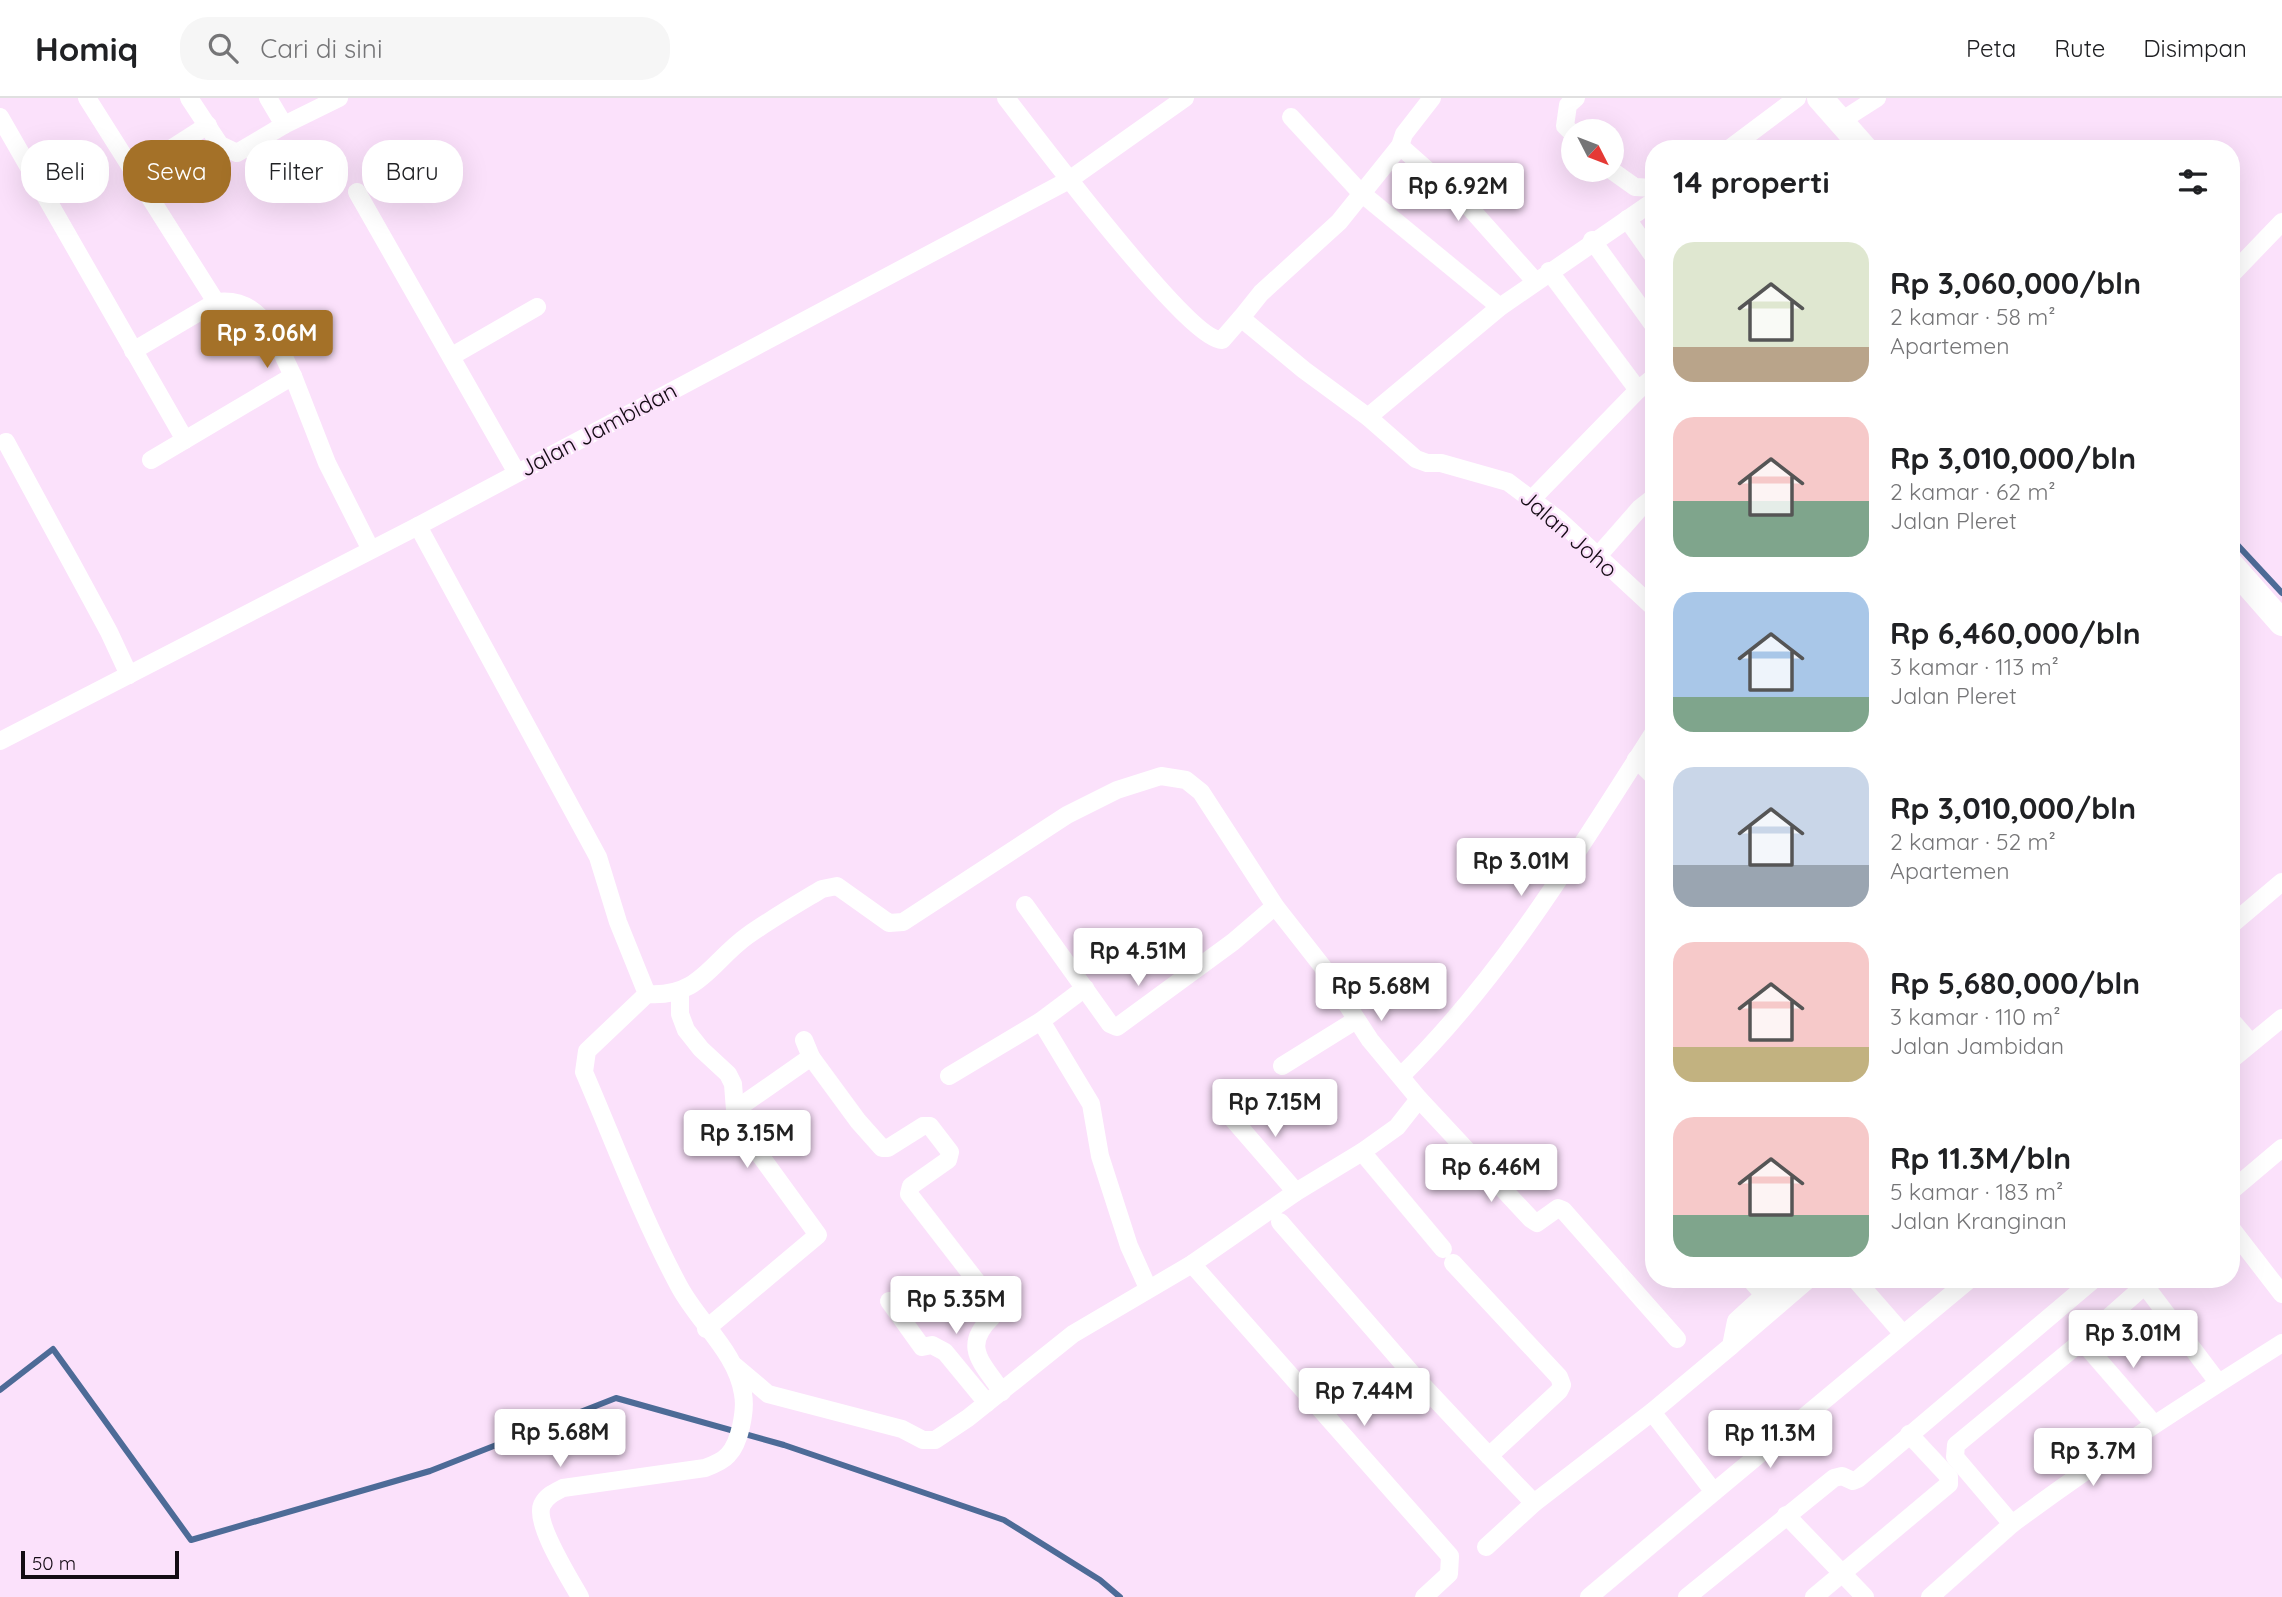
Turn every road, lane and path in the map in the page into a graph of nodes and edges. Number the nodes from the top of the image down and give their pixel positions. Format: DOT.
graph roads {
  1 [pos="87,98"];
  2 [pos="189,98"];
  3 [pos="268,98"];
  4 [pos="339,98"];
  5 [pos="1006,98"];
  6 [pos="1185,98"];
  7 [pos="1432,98"];
  8 [pos="1576,98"];
  9 [pos="1797,98"];
  10 [pos="1820,98"];
  11 [pos="1877,98"];
  12 [pos="0,117"];
  13 [pos="1291,117"];
  14 [pos="1566,119"];
  15 [pos="1841,121"];
  16 [pos="208,125"];
  17 [pos="284,125"];
  18 [pos="185,140"];
  19 [pos="217,140"];
  20 [pos="1740,140"];
  21 [pos="1857,140"];
  22 [pos="1400,146"];
  23 [pos="231,150"];
  24 [pos="123,157"];
  25 [pos="1624,179"];
  26 [pos="1069,180"];
  27 [pos="1645,188"];
  28 [pos="357,192"];
  29 [pos="1360,192"];
  30 [pos="154,203"];
  31 [pos="1645,207"];
  32 [pos="1627,219"];
  33 [pos="2282,222"];
  34 [pos="1592,240"];
  35 [pos="1645,244"];
  36 [pos="2240,266"];
  37 [pos="1542,276"];
  38 [pos="216,302"];
  39 [pos="537,307"];
  40 [pos="1500,307"];
  41 [pos="1645,314"];
  42 [pos="1241,318"];
  43 [pos="133,351"];
  44 [pos="452,356"];
  45 [pos="293,376"];
  46 [pos="1645,384"];
  47 [pos="1638,390"];
  48 [pos="1368,417"];
  49 [pos="185,440"];
  50 [pos="6,442"];
  51 [pos="151,460"];
  52 [pos="517,473"];
  53 [pos="1532,499"];
  54 [pos="1645,504"];
  55 [pos="418,526"];
  56 [pos="370,548"];
  57 [pos="1598,556"];
  58 [pos="2240,575"];
  59 [pos="1645,600"];
  60 [pos="2282,623"];
  61 [pos="129,675"];
  62 [pos="0,741"];
  63 [pos="1645,746"];
  64 [pos="1636,759"];
  65 [pos="1645,768"];
  66 [pos="2282,882"];
  67 [pos="1025,905"];
  68 [pos="1275,906"];
  69 [pos="2240,917"];
  70 [pos="1085,988"];
  71 [pos="680,992"];
  72 [pos="647,994"];
  73 [pos="2282,1018"];
  74 [pos="1356,1020"];
  75 [pos="1041,1021"];
  76 [pos="2240,1030"];
  77 [pos="804,1040"];
  78 [pos="2251,1043"];
  79 [pos="2240,1052"];
  80 [pos="811,1057"];
  81 [pos="1282,1066"];
  82 [pos="949,1076"];
  83 [pos="1401,1076"];
  84 [pos="1419,1099"];
  85 [pos="734,1110"];
  86 [pos="1225,1110"];
  87 [pos="2282,1148"];
  88 [pos="1362,1152"];
  89 [pos="2240,1183"];
  90 [pos="1296,1192"];
  91 [pos="1280,1222"];
  92 [pos="2240,1240"];
  93 [pos="1192,1264"];
  94 [pos="1148,1288"];
  95 [pos="1758,1288"];
  96 [pos="1772,1288"];
  97 [pos="1799,1288"];
  98 [pos="1863,1288"];
  99 [pos="1959,1288"];
  100 [pos="2084,1288"];
  101 [pos="2136,1288"];
  102 [pos="2147,1288"];
  103 [pos="2282,1294"];
  104 [pos="1764,1295"];
  105 [pos="889,1301"];
  106 [pos="706,1329"];
  107 [pos="1903,1334"];
  108 [pos="1677,1339"];
  109 [pos="2082,1341"];
  110 [pos="2282,1343"];
  111 [pos="1731,1346"];
  112 [pos="736,1366"];
  113 [pos="2217,1381"];
  114 [pos="1002,1392"];
  115 [pos="987,1403"];
  116 [pos="1652,1412"];
  117 [pos="2154,1424"];
  118 [pos="1909,1434"];
  119 [pos="1489,1456"];
  120 [pos="1714,1492"];
  121 [pos="1534,1503"];
  122 [pos="1786,1515"];
  123 [pos="2012,1524"];
  124 [pos="1486,1547"];
  125 [pos="1843,1573"];
  126 [pos="1436,1593"];
  127 [pos="580,1597"];
  128 [pos="1589,1597"];
  129 [pos="1687,1597"];
  130 [pos="1814,1597"];
  131 [pos="1865,1597"];
  132 [pos="1930,1597"];
  1 -- 24 [label="street"];
  2 -- 16 [label="street"];
  3 -- 17 [label="street"];
  4 -- 17 [label="street"];
  5 -- 26 [label="street"];
  6 -- 26 [label="street, Jalan Jambidan"];
  7 -- 22 [label="street"];
  8 -- 14 [label="street"];
  9 -- 20 [label="street"];
  10 -- 15 [label="main road"];
  11 -- 15 [label="street"];
  12 -- 43 [label="street"];
  13 -- 29 [label="street"];
  15 -- 21 [label="main road"];
  16 -- 18 [label="street"];
  16 -- 19 [label="street"];
  17 -- 23 [label="street"];
  22 -- 29 [label="street"];
  22 -- 37 [label="street"];
  25 -- 27 [label="street"];
  26 -- 42 [label="street"];
  26 -- 52 [label="street, Jalan Jambidan"];
  28 -- 44 [label="street"];
  29 -- 40 [label="street"];
  29 -- 42 [label="street"];
  30 -- 38 [label="street"];
  31 -- 32 [label="street"];
  32 -- 34 [label="street"];
  32 -- 35 [label="street"];
  33 -- 36 [label="street"];
  34 -- 37 [label="street"];
  34 -- 41 [label="street"];
  37 -- 40 [label="street"];
  37 -- 47 [label="street"];
  38 -- 43 [label="street"];
  38 -- 45 [label="street"];
  39 -- 44 [label="street"];
  40 -- 48 [label="street"];
  42 -- 48 [label="street, Jalan Joho"];
  43 -- 49 [label="street"];
  44 -- 52 [label="street"];
  45 -- 49 [label="street"];
  45 -- 56 [label="street"];
  46 -- 47 [label="street"];
  47 -- 53 [label="street"];
  48 -- 53 [label="street, Jalan Joho"];
  49 -- 51 [label="street"];
  50 -- 61 [label="street"];
  52 -- 55 [label="street, Jalan Jambidan"];
  53 -- 57 [label="street, Jalan Joho"];
  54 -- 57 [label="street"];
  55 -- 56 [label="street, Jalan Jambidan"];
  55 -- 72 [label="street"];
  56 -- 61 [label="street, Jalan Jambidan"];
  57 -- 59 [label="street, Jalan Joho"];
  58 -- 60 [label="main road"];
  61 -- 62 [label="street, Jalan Jambidan"];
  63 -- 64 [label="street"];
  64 -- 65 [label="street"];
  64 -- 83 [label="street"];
  66 -- 69 [label="street"];
  67 -- 70 [label="street"];
  68 -- 70 [label="street"];
  68 -- 71 [label="street"];
  68 -- 74 [label="street"];
  70 -- 75 [label="street"];
  71 -- 72 [label="street"];
  71 -- 85 [label="street"];
  72 -- 106 [label="street"];
  73 -- 78 [label="street"];
  74 -- 81 [label="street"];
  74 -- 83 [label="street"];
  75 -- 82 [label="street"];
  75 -- 94 [label="street"];
  76 -- 78 [label="street"];
  77 -- 80 [label="street"];
  78 -- 79 [label="street"];
  80 -- 85 [label="street"];
  80 -- 114 [label="street"];
  83 -- 84 [label="street"];
  84 -- 88 [label="street"];
  84 -- 108 [label="street"];
  85 -- 106 [label="street"];
  86 -- 90 [label="street"];
  87 -- 89 [label="street"];
  88 -- 90 [label="street"];
  88 -- 119 [label="street"];
  90 -- 93 [label="street"];
  91 -- 119 [label="street"];
  92 -- 103 [label="street"];
  93 -- 94 [label="street"];
  93 -- 126 [label="street"];
  94 -- 114 [label="street"];
  95 -- 104 [label="street"];
  96 -- 104 [label="street"];
  97 -- 111 [label="street"];
  98 -- 107 [label="street"];
  99 -- 107 [label="street"];
  100 -- 118 [label="street"];
  101 -- 109 [label="street"];
  102 -- 113 [label="street"];
  104 -- 111 [label="street"];
  105 -- 115 [label="street"];
  106 -- 112 [label="street"];
  107 -- 120 [label="street"];
  109 -- 117 [label="street"];
  109 -- 123 [label="street"];
  110 -- 113 [label="street"];
  111 -- 116 [label="street"];
  112 -- 115 [label="street"];
  112 -- 127 [label="street"];
  113 -- 117 [label="street"];
  114 -- 115 [label="street"];
  116 -- 120 [label="street"];
  116 -- 121 [label="street"];
  117 -- 123 [label="street"];
  118 -- 122 [label="street"];
  118 -- 125 [label="street"];
  119 -- 121 [label="street"];
  120 -- 128 [label="street"];
  121 -- 124 [label="street"];
  122 -- 125 [label="street"];
  122 -- 129 [label="street"];
  123 -- 132 [label="street"];
  125 -- 130 [label="street"];
  125 -- 131 [label="street"];
}
